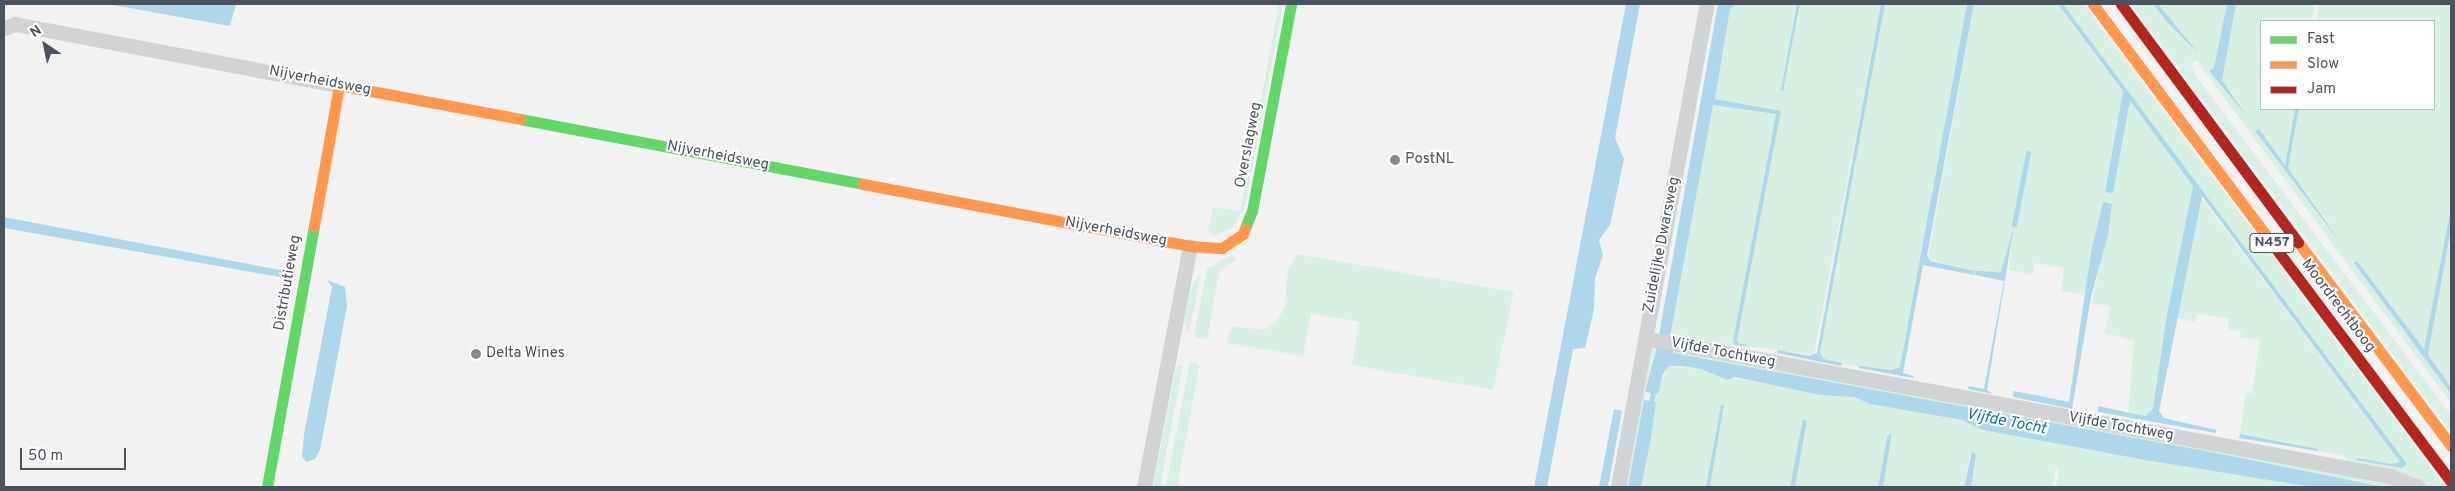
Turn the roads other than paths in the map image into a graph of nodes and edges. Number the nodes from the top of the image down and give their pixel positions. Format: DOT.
graph roads {
  1 [pos="1291,4"];
  2 [pos="1707,4"];
  3 [pos="2093,4"];
  4 [pos="2121,4"];
  5 [pos="4,28"];
  6 [pos="339,84"];
  7 [pos="1190,246"];
  8 [pos="1656,340"];
  9 [pos="2451,446"];
  10 [pos="2451,482"];
  11 [pos="268,487"];
  12 [pos="1144,487"];
  13 [pos="1618,487"];
  14 [pos="2418,487"];
  1 -- 7 [label="street, Overslagweg"];
  2 -- 8 [label="street, Zuidelijke Dwarsweg"];
  3 -- 10 [label="street, Moordrechtboog / N457"];
  4 -- 9 [label="street, Moordrechtboog / N457"];
  5 -- 6 [label="street, Nijverheidsweg"];
  6 -- 7 [label="street, Nijverheidsweg"];
  6 -- 11 [label="street, Distributieweg"];
  7 -- 12 [label="street"];
  8 -- 13 [label="street, Zuidelijke Dwarsweg"];
  8 -- 14 [label="street, Vijfde Tochtweg"];
}
